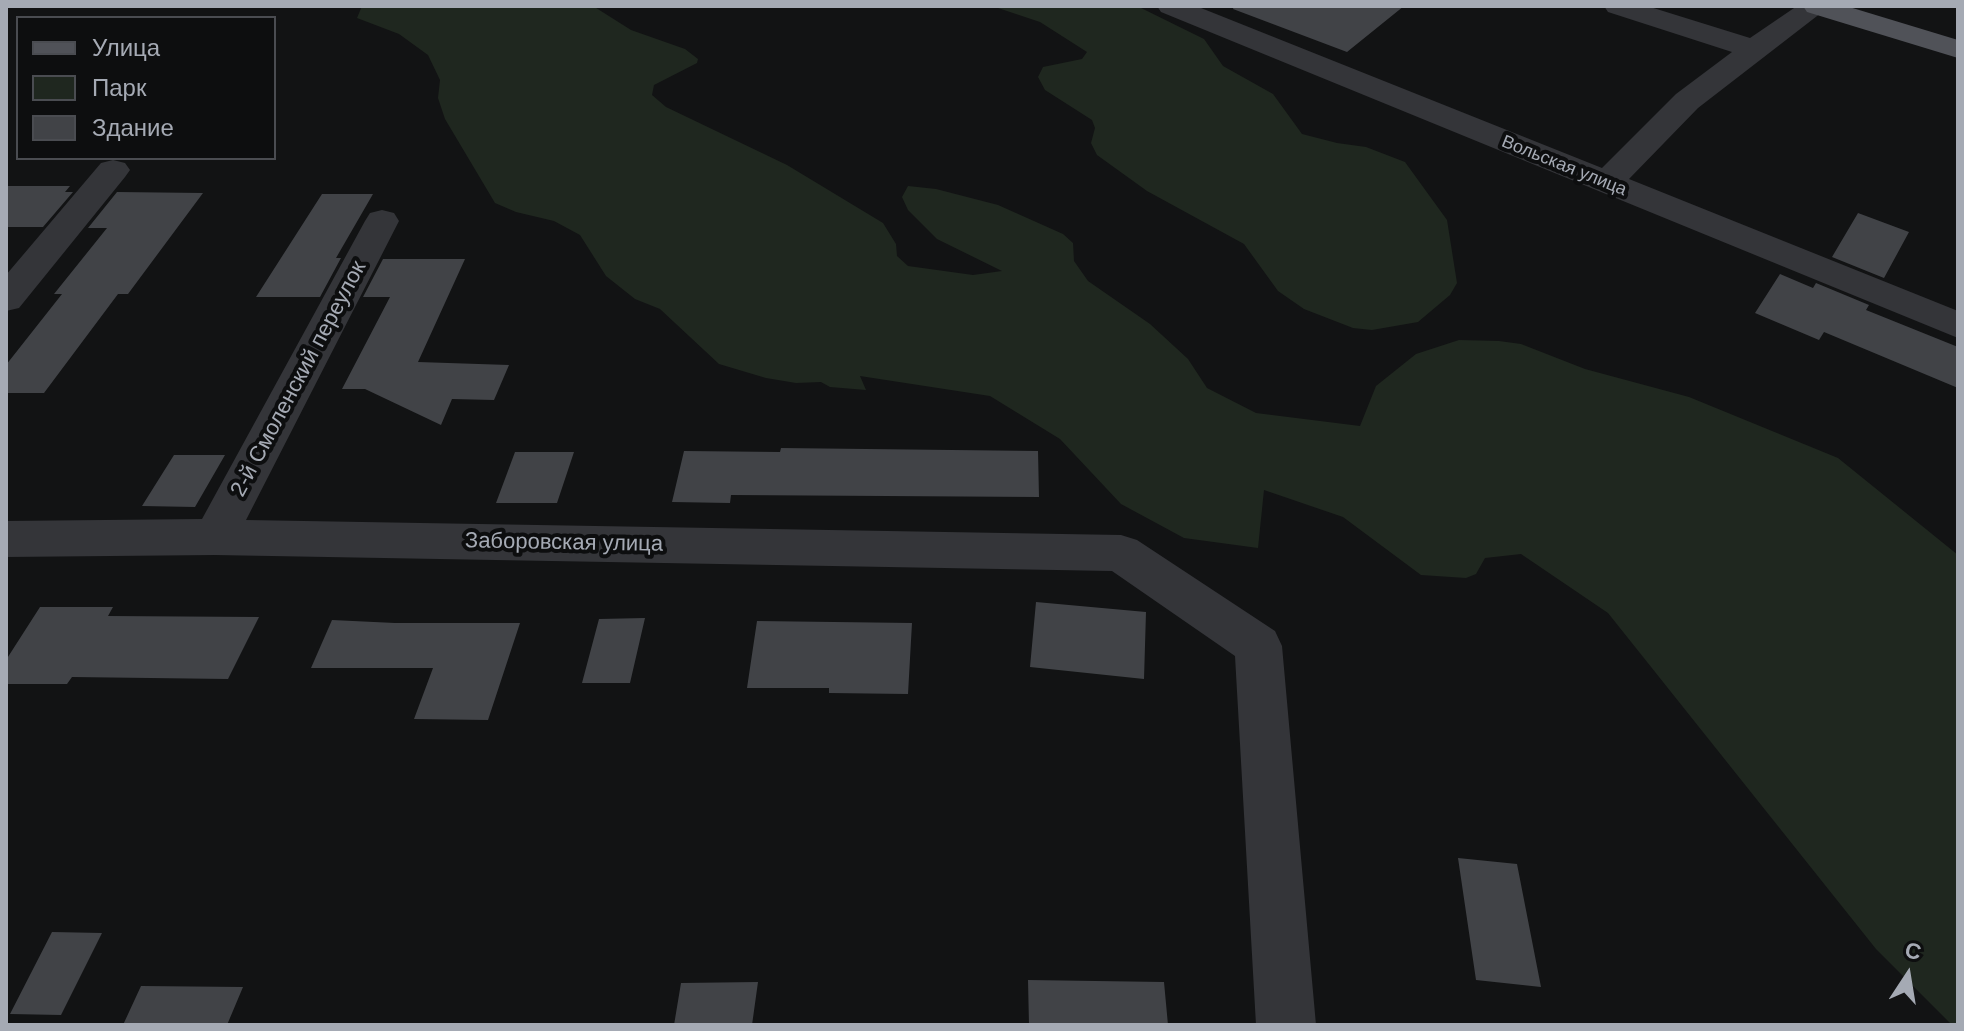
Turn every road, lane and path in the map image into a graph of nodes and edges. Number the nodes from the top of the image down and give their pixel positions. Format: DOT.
graph roads {
  1 [pos="1171,6"];
  2 [pos="1618,6"];
  3 [pos="1817,6"];
  4 [pos="1754,49"];
  5 [pos="1958,49"];
  6 [pos="113,170"];
  7 [pos="1606,183"];
  8 [pos="382,221"];
  9 [pos="6,299"];
  10 [pos="1958,325"];
  11 [pos="215,537"];
  12 [pos="6,539"];
  13 [pos="1286,1025"];
  1 -- 7 [label="street, Вольская улица"];
  2 -- 4 [label="street"];
  3 -- 4 [label="street"];
  3 -- 5 [label="main road"];
  4 -- 7 [label="street"];
  6 -- 9 [label="street"];
  7 -- 10 [label="street, Вольская улица"];
  8 -- 11 [label="street, 2-й Смоленский переулок"];
  11 -- 12 [label="street, Заборовская улица"];
  11 -- 13 [label="street, Заборовская улица"];
}
